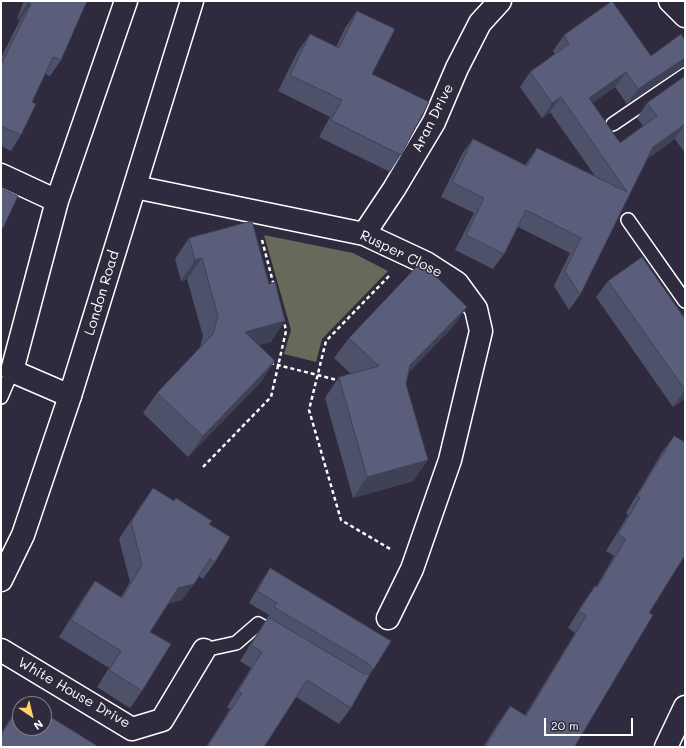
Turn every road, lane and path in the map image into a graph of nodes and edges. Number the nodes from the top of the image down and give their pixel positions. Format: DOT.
graph roads {
  1 [pos="126,1"];
  2 [pos="192,1"];
  3 [pos="500,1"];
  4 [pos="670,1"];
  5 [pos="685,16"];
  6 [pos="685,75"];
  7 [pos="613,124"];
  8 [pos="1,175"];
  9 [pos="135,187"];
  10 [pos="57,201"];
  11 [pos="254,211"];
  12 [pos="628,220"];
  13 [pos="364,234"];
  14 [pos="409,255"];
  15 [pos="276,293"];
  16 [pos="685,301"];
  17 [pos="282,316"];
  18 [pos="266,362"];
  19 [pos="278,365"];
  20 [pos="7,368"];
  21 [pos="318,375"];
  22 [pos="341,381"];
  23 [pos="1,396"];
  24 [pos="70,396"];
  25 [pos="203,467"];
  26 [pos="414,563"];
  27 [pos="1,580"];
  28 [pos="388,618"];
  29 [pos="284,640"];
  30 [pos="1,650"];
  31 [pos="204,650"];
  32 [pos="685,707"];
  33 [pos="670,746"];
  1 -- 10 [label="street"];
  2 -- 9 [label="street, London Road"];
  3 -- 13 [label="street, Aran Drive"];
  4 -- 5 [label="street"];
  6 -- 7 [label="lane"];
  8 -- 10 [label="street"];
  9 -- 11 [label="street, Rusper Close"];
  9 -- 24 [label="street, London Road"];
  10 -- 20 [label="street"];
  11 -- 13 [label="street, Rusper Close"];
  11 -- 15 [label="path"];
  12 -- 16 [label="lane"];
  13 -- 14 [label="street, Rusper Close"];
  14 -- 21 [label="path"];
  14 -- 26 [label="street, Rusper Close"];
  17 -- 19 [label="path"];
  18 -- 19 [label="path"];
  19 -- 21 [label="path"];
  19 -- 25 [label="path"];
  20 -- 23 [label="lane"];
  20 -- 24 [label="street"];
  21 -- 22 [label="path"];
  21 -- 26 [label="path"];
  24 -- 27 [label="street, London Road"];
  26 -- 28 [label="street, Rusper Close"];
  29 -- 31 [label="lane"];
  30 -- 31 [label="street, White House Drive"];
  32 -- 33 [label="street"];
}
